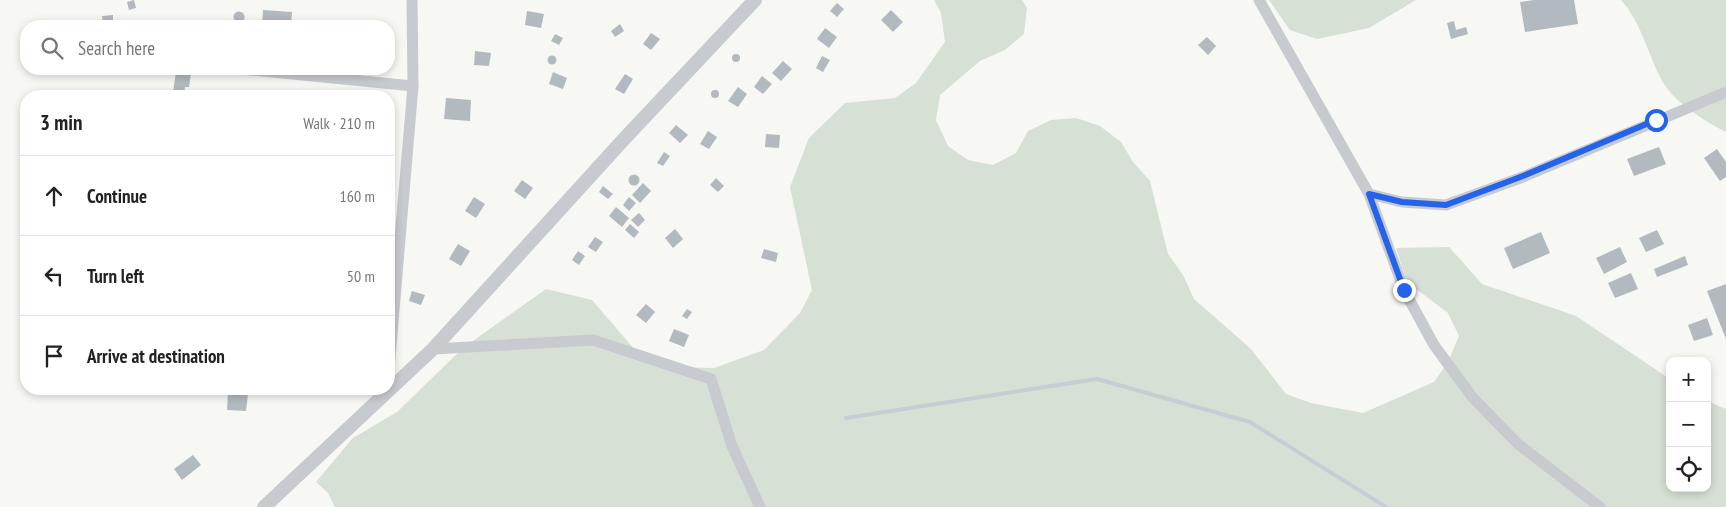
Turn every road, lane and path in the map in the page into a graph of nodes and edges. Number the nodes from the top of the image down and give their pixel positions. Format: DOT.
graph roads {
  1 [pos="412,0"];
  2 [pos="756,0"];
  3 [pos="1259,0"];
  4 [pos="302,75"];
  5 [pos="413,86"];
  6 [pos="1726,92"];
  7 [pos="1369,194"];
  8 [pos="395,298"];
  9 [pos="433,349"];
  10 [pos="395,384"];
  11 [pos="383,395"];
  12 [pos="264,507"];
  13 [pos="760,507"];
  14 [pos="1600,507"];
  1 -- 5 [label="street"];
  2 -- 9 [label="street"];
  3 -- 7 [label="street"];
  4 -- 5 [label="street"];
  5 -- 8 [label="street"];
  6 -- 7 [label="street"];
  7 -- 14 [label="street"];
  9 -- 10 [label="street"];
  9 -- 13 [label="street"];
  11 -- 12 [label="street"];
}
